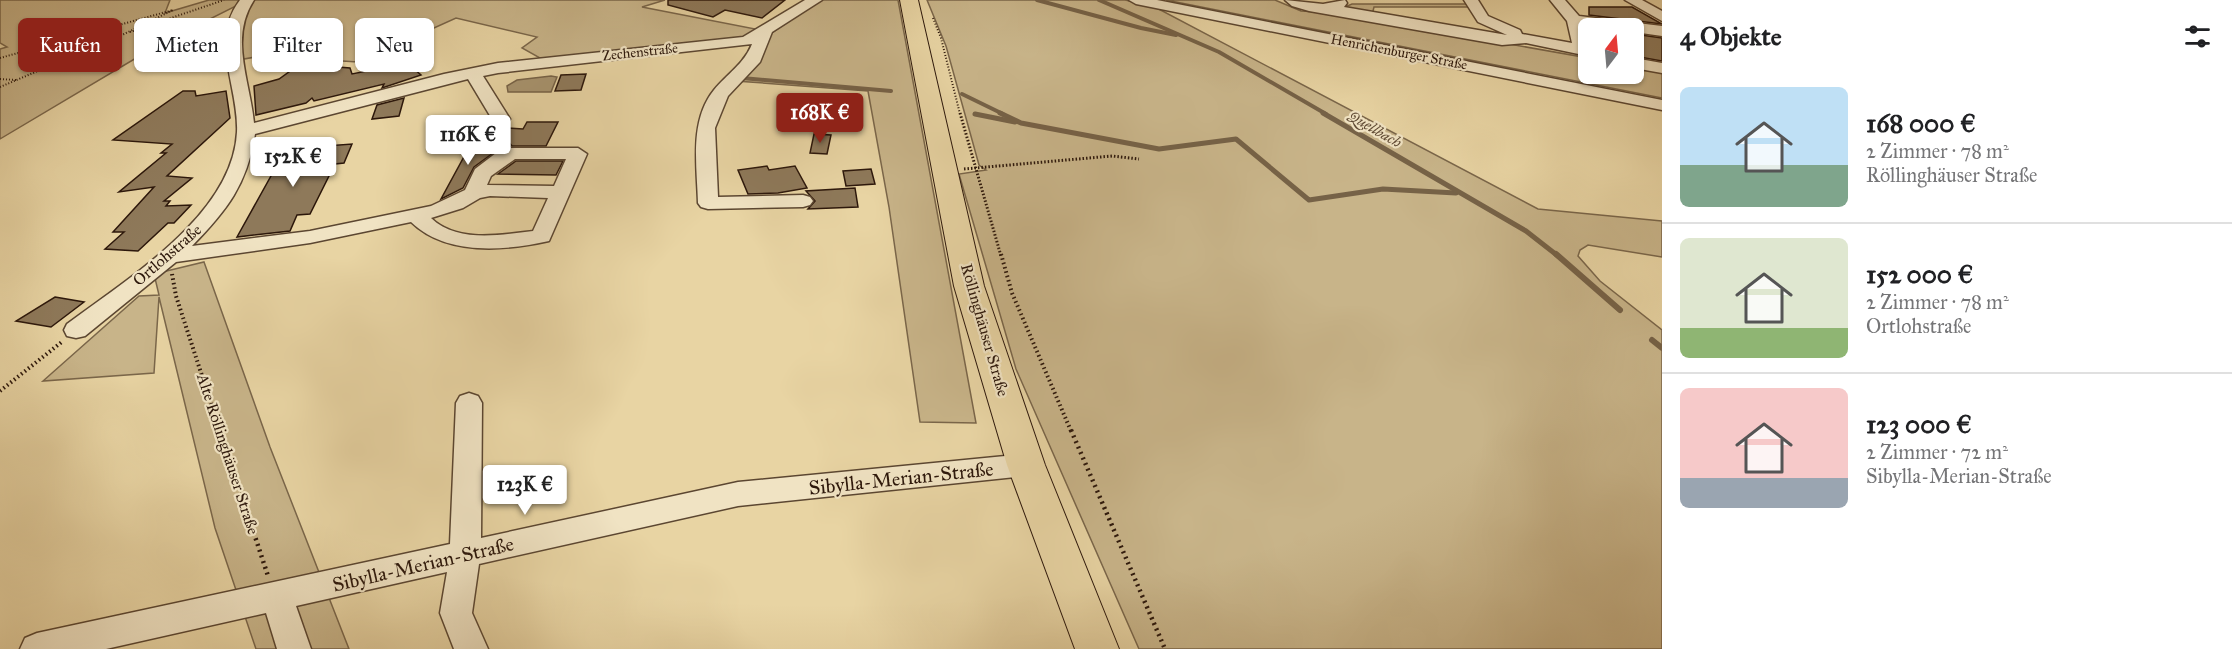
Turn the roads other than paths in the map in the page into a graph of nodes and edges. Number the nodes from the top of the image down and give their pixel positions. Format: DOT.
graph roads {
  1 [pos="247,0"];
  2 [pos="815,0"];
  3 [pos="1136,0"];
  4 [pos="1292,0"];
  5 [pos="1471,0"];
  6 [pos="1557,0"];
  7 [pos="1632,0"];
  8 [pos="1333,4"];
  9 [pos="920,5"];
  10 [pos="1662,17"];
  11 [pos="1574,20"];
  12 [pos="1578,31"];
  13 [pos="765,32"];
  14 [pos="1662,32"];
  15 [pos="1526,38"];
  16 [pos="1578,49"];
  17 [pos="1644,65"];
  18 [pos="1662,68"];
  19 [pos="473,73"];
  20 [pos="1662,105"];
  21 [pos="246,131"];
  22 [pos="507,155"];
  23 [pos="561,192"];
  24 [pos="474,193"];
  25 [pos="803,201"];
  26 [pos="416,216"];
  27 [pos="168,256"];
  28 [pos="76,330"];
  29 [pos="469,403"];
  30 [pos="1026,465"];
  31 [pos="465,554"];
  32 [pos="277,596"];
  33 [pos="37,649"];
  34 [pos="294,649"];
  35 [pos="471,649"];
  36 [pos="1097,649"];
  1 -- 21 [label="street, Ortlohstraße"];
  2 -- 13 [label="street, Zechenstraße"];
  3 -- 20 [label="street, Henrichenburger Straße"];
  4 -- 8 [label="street"];
  5 -- 15 [label="street"];
  6 -- 11 [label="street"];
  7 -- 10 [label="street"];
  8 -- 15 [label="street"];
  9 -- 30 [label="main road, Röllinghäuser Straße"];
  11 -- 12 [label="street"];
  11 -- 14 [label="street"];
  13 -- 19 [label="street, Zechenstraße"];
  13 -- 25 [label="street"];
  15 -- 16 [label="street"];
  17 -- 18 [label="street"];
  19 -- 21 [label="street, Zechenstraße"];
  19 -- 22 [label="street"];
  21 -- 27 [label="street, Ortlohstraße"];
  22 -- 23 [label="street"];
  22 -- 24 [label="street"];
  23 -- 24 [label="street"];
  23 -- 26 [label="street"];
  24 -- 26 [label="street"];
  26 -- 27 [label="street"];
  27 -- 28 [label="street, Ortlohstraße"];
  29 -- 31 [label="street"];
  30 -- 31 [label="street, Sibylla-Merian-Straße"];
  30 -- 36 [label="main road, Röllinghäuser Straße"];
  31 -- 32 [label="street, Sibylla-Merian-Straße"];
  31 -- 35 [label="street"];
  32 -- 33 [label="street, Sibylla-Merian-Straße"];
  32 -- 34 [label="street"];
}
